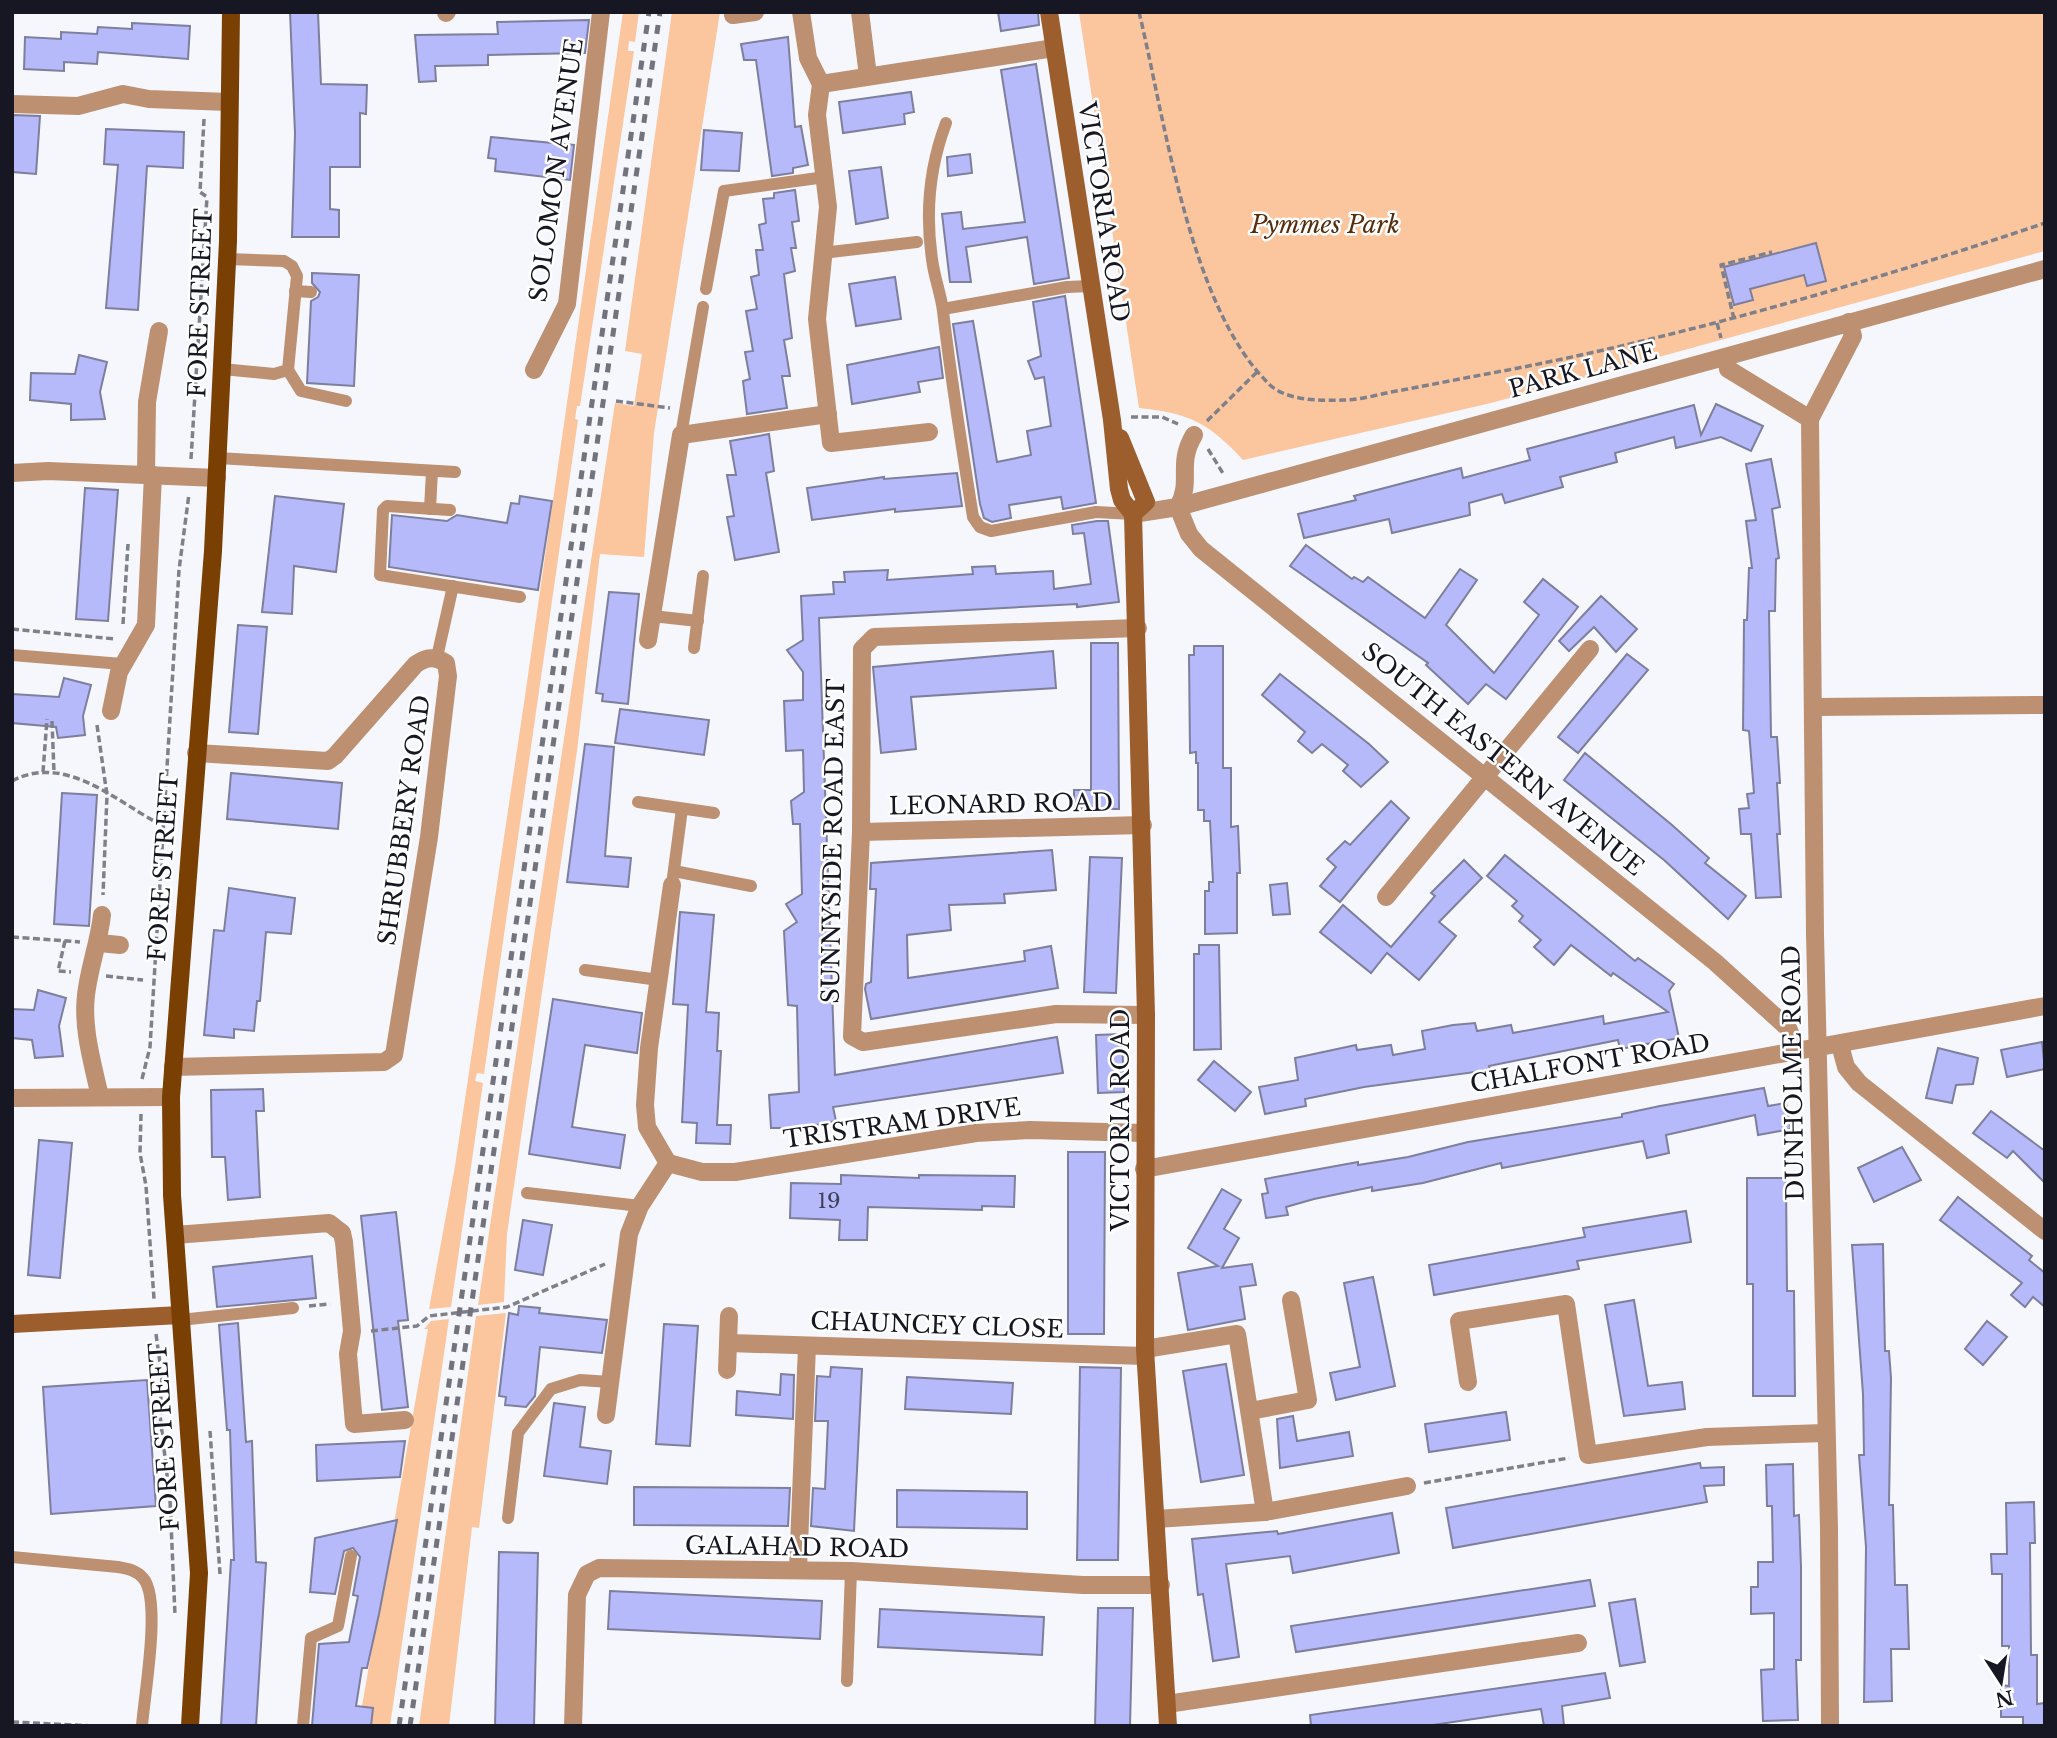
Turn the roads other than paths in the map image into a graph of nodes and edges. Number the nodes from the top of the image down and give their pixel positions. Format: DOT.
graph roads {
  1 [pos="231,12"];
  2 [pos="601,12"];
  3 [pos="755,12"];
  4 [pos="801,12"];
  5 [pos="860,12"];
  6 [pos="1049,12"];
  7 [pos="733,15"];
  8 [pos="1054,48"];
  9 [pos="868,76"];
  10 [pos="821,84"];
  11 [pos="228,103"];
  12 [pos="12,104"];
  13 [pos="946,123"];
  14 [pos="825,177"];
  15 [pos="917,242"];
  16 [pos="822,253"];
  17 [pos="227,259"];
  18 [pos="2045,269"];
  19 [pos="1090,286"];
  20 [pos="706,289"];
  21 [pos="295,291"];
  22 [pos="312,292"];
  23 [pos="703,307"];
  24 [pos="943,309"];
  25 [pos="1849,322"];
  26 [pos="159,331"];
  27 [pos="1725,352"];
  28 [pos="222,369"];
  29 [pos="288,370"];
  30 [pos="534,370"];
  31 [pos="346,401"];
  32 [pos="828,414"];
  33 [pos="1810,419"];
  34 [pos="929,432"];
  35 [pos="681,435"];
  36 [pos="1194,435"];
  37 [pos="218,458"];
  38 [pos="432,471"];
  39 [pos="454,472"];
  40 [pos="12,473"];
  41 [pos="150,475"];
  42 [pos="217,478"];
  43 [pos="1178,508"];
  44 [pos="429,509"];
  45 [pos="450,510"];
  46 [pos="1133,514"];
  47 [pos="703,576"];
  48 [pos="453,586"];
  49 [pos="520,597"];
  50 [pos="652,615"];
  51 [pos="698,621"];
  52 [pos="1138,628"];
  53 [pos="648,640"];
  54 [pos="695,648"];
  55 [pos="1590,649"];
  56 [pos="12,655"];
  57 [pos="437,657"];
  58 [pos="122,664"];
  59 [pos="2045,705"];
  60 [pos="1815,707"];
  61 [pos="111,711"];
  62 [pos="196,753"];
  63 [pos="1485,776"];
  64 [pos="638,802"];
  65 [pos="682,809"];
  66 [pos="714,813"];
  67 [pos="1143,825"];
  68 [pos="861,832"];
  69 [pos="673,878"];
  70 [pos="751,886"];
  71 [pos="1386,897"];
  72 [pos="102,915"];
  73 [pos="99,943"];
  74 [pos="120,945"];
  75 [pos="585,970"];
  76 [pos="659,980"];
  77 [pos="2045,1006"];
  78 [pos="1146,1015"];
  79 [pos="1840,1045"];
  80 [pos="1818,1048"];
  81 [pos="1798,1051"];
  82 [pos="173,1066"];
  83 [pos="100,1097"];
  84 [pos="171,1097"];
  85 [pos="12,1098"];
  86 [pos="1144,1133"];
  87 [pos="668,1163"];
  88 [pos="1144,1169"];
  89 [pos="527,1193"];
  90 [pos="640,1206"];
  91 [pos="2045,1231"];
  92 [pos="175,1235"];
  93 [pos="1291,1300"];
  94 [pos="293,1308"];
  95 [pos="729,1316"];
  96 [pos="180,1318"];
  97 [pos="12,1324"];
  98 [pos="728,1343"];
  99 [pos="807,1346"];
  100 [pos="1145,1352"];
  101 [pos="727,1370"];
  102 [pos="610,1382"];
  103 [pos="1468,1382"];
  104 [pos="1250,1411"];
  105 [pos="606,1415"];
  106 [pos="405,1420"];
  107 [pos="1825,1433"];
  108 [pos="1407,1486"];
  109 [pos="1265,1512"];
  110 [pos="508,1518"];
  111 [pos="1156,1519"];
  112 [pos="351,1556"];
  113 [pos="12,1557"];
  114 [pos="798,1570"];
  115 [pos="851,1571"];
  116 [pos="1161,1585"];
  117 [pos="1578,1643"];
  118 [pos="847,1681"];
  119 [pos="1167,1704"];
  120 [pos="142,1726"];
  121 [pos="190,1726"];
  122 [pos="303,1726"];
  123 [pos="573,1726"];
  124 [pos="1168,1726"];
  125 [pos="1830,1726"];
  1 -- 11 [label="main road, FORE STREET"];
  2 -- 30 [label="street, SOLOMON AVENUE"];
  3 -- 7 [label="street"];
  4 -- 10 [label="street"];
  5 -- 9 [label="street"];
  6 -- 8 [label="street, VICTORIA ROAD"];
  8 -- 9 [label="street"];
  8 -- 19 [label="street, VICTORIA ROAD"];
  9 -- 10 [label="street"];
  10 -- 14 [label="street"];
  11 -- 12 [label="street"];
  11 -- 17 [label="main road, FORE STREET"];
  13 -- 24 [label="lane"];
  14 -- 16 [label="street"];
  14 -- 20 [label="lane"];
  15 -- 16 [label="lane"];
  16 -- 32 [label="street"];
  17 -- 21 [label="lane"];
  17 -- 28 [label="main road, FORE STREET"];
  18 -- 25 [label="street, PARK LANE"];
  19 -- 24 [label="lane"];
  19 -- 46 [label="street, VICTORIA ROAD"];
  21 -- 22 [label="lane"];
  21 -- 29 [label="lane"];
  23 -- 35 [label="lane"];
  24 -- 46 [label="lane"];
  25 -- 27 [label="street, PARK LANE"];
  25 -- 33 [label="street, DUNHOLME ROAD"];
  26 -- 41 [label="street"];
  27 -- 33 [label="street"];
  27 -- 43 [label="street, PARK LANE"];
  28 -- 29 [label="lane"];
  28 -- 37 [label="main road, FORE STREET"];
  29 -- 31 [label="lane"];
  32 -- 34 [label="street"];
  32 -- 35 [label="street"];
  33 -- 60 [label="street, DUNHOLME ROAD"];
  35 -- 50 [label="street"];
  36 -- 43 [label="street"];
  37 -- 38 [label="lane"];
  37 -- 42 [label="main road, FORE STREET"];
  38 -- 39 [label="lane"];
  38 -- 44 [label="lane"];
  40 -- 41 [label="street"];
  41 -- 42 [label="street"];
  41 -- 58 [label="street"];
  42 -- 62 [label="main road, FORE STREET"];
  43 -- 46 [label="street, PARK LANE"];
  43 -- 63 [label="street, SOUTH EASTERN AVENUE"];
  44 -- 45 [label="lane"];
  44 -- 48 [label="lane"];
  46 -- 52 [label="street, VICTORIA ROAD"];
  47 -- 51 [label="lane"];
  48 -- 49 [label="lane"];
  48 -- 57 [label="lane"];
  50 -- 51 [label="lane"];
  50 -- 53 [label="street"];
  51 -- 54 [label="lane"];
  52 -- 67 [label="street, VICTORIA ROAD"];
  52 -- 68 [label="street, SUNNYSIDE ROAD EAST"];
  55 -- 63 [label="street"];
  56 -- 58 [label="lane"];
  57 -- 62 [label="street, SHRUBBERY ROAD"];
  57 -- 82 [label="street, SHRUBBERY ROAD"];
  58 -- 61 [label="street"];
  59 -- 60 [label="street"];
  60 -- 80 [label="street, DUNHOLME ROAD"];
  62 -- 82 [label="main road, FORE STREET"];
  63 -- 71 [label="street"];
  63 -- 81 [label="street, SOUTH EASTERN AVENUE"];
  64 -- 65 [label="lane"];
  65 -- 66 [label="lane"];
  65 -- 69 [label="lane"];
  67 -- 68 [label="street, LEONARD ROAD"];
  67 -- 78 [label="street, VICTORIA ROAD"];
  68 -- 78 [label="street, SUNNYSIDE ROAD EAST"];
  69 -- 70 [label="lane"];
  69 -- 76 [label="street"];
  72 -- 73 [label="street"];
  73 -- 74 [label="street"];
  73 -- 83 [label="street"];
  75 -- 76 [label="lane"];
  76 -- 87 [label="street"];
  77 -- 79 [label="street, CHALFONT ROAD"];
  78 -- 86 [label="street, VICTORIA ROAD"];
  79 -- 80 [label="street, CHALFONT ROAD"];
  79 -- 91 [label="street"];
  80 -- 81 [label="street, CHALFONT ROAD"];
  80 -- 107 [label="street, DUNHOLME ROAD"];
  81 -- 88 [label="street, CHALFONT ROAD"];
  82 -- 84 [label="main road, FORE STREET"];
  83 -- 84 [label="street"];
  83 -- 85 [label="street"];
  84 -- 92 [label="main road, FORE STREET"];
  86 -- 87 [label="street, TRISTRAM DRIVE"];
  86 -- 88 [label="street, VICTORIA ROAD"];
  87 -- 90 [label="street"];
  88 -- 100 [label="street, VICTORIA ROAD"];
  89 -- 90 [label="lane"];
  90 -- 102 [label="street"];
  92 -- 96 [label="main road, FORE STREET"];
  92 -- 106 [label="street"];
  93 -- 104 [label="street"];
  94 -- 96 [label="lane"];
  95 -- 98 [label="street"];
  96 -- 97 [label="street"];
  96 -- 121 [label="main road, FORE STREET"];
  98 -- 99 [label="street, CHAUNCEY CLOSE"];
  98 -- 101 [label="street"];
  99 -- 100 [label="street, CHAUNCEY CLOSE"];
  99 -- 114 [label="street"];
  100 -- 104 [label="street, CHAUNCEY CLOSE"];
  100 -- 111 [label="street, VICTORIA ROAD"];
  102 -- 105 [label="street"];
  102 -- 110 [label="lane"];
  103 -- 107 [label="street"];
  104 -- 109 [label="street"];
  107 -- 125 [label="street, DUNHOLME ROAD"];
  108 -- 109 [label="street"];
  109 -- 111 [label="street"];
  111 -- 116 [label="street, VICTORIA ROAD"];
  112 -- 122 [label="lane"];
  113 -- 120 [label="lane"];
  114 -- 115 [label="street, GALAHAD ROAD"];
  114 -- 123 [label="street, GALAHAD ROAD"];
  115 -- 116 [label="street, GALAHAD ROAD"];
  115 -- 118 [label="lane"];
  116 -- 119 [label="street, VICTORIA ROAD"];
  117 -- 119 [label="street"];
  119 -- 124 [label="street, VICTORIA ROAD"];
}
